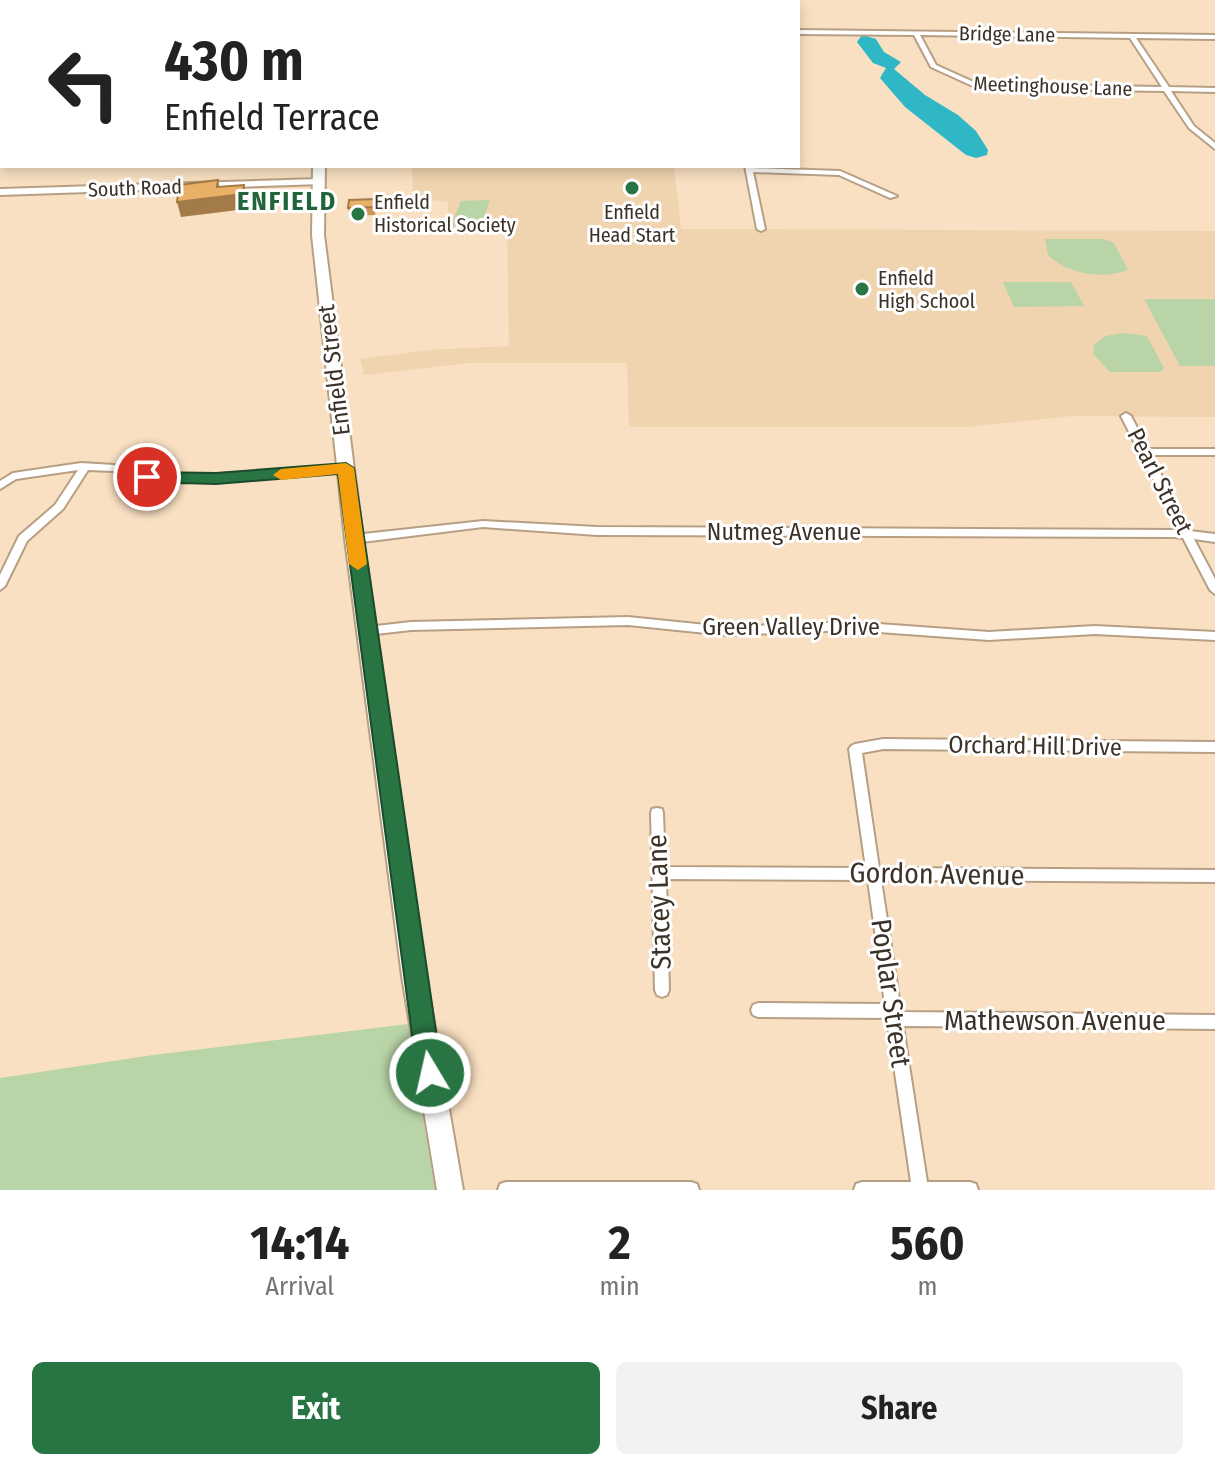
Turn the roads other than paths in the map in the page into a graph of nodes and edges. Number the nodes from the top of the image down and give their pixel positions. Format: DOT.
graph roads {
  1 [pos="800,32"];
  2 [pos="916,34"];
  3 [pos="1132,36"];
  4 [pos="1215,37"];
  5 [pos="1166,90"];
  6 [pos="1215,90"];
  7 [pos="1215,147"];
  8 [pos="748,168"];
  9 [pos="318,174"];
  10 [pos="0,192"];
  11 [pos="893,196"];
  12 [pos="761,229"];
  13 [pos="1126,416"];
  14 [pos="1145,452"];
  15 [pos="1215,452"];
  16 [pos="85,466"];
  17 [pos="346,468"];
  18 [pos="0,472"];
  19 [pos="13,476"];
  20 [pos="0,486"];
  21 [pos="1188,537"];
  22 [pos="1215,538"];
  23 [pos="354,539"];
  24 [pos="0,586"];
  25 [pos="1215,590"];
  26 [pos="367,631"];
  27 [pos="1215,636"];
  28 [pos="1215,747"];
  29 [pos="855,749"];
  30 [pos="657,813"];
  31 [pos="660,873"];
  32 [pos="874,874"];
  33 [pos="1215,876"];
  34 [pos="662,990"];
  35 [pos="758,1010"];
  36 [pos="895,1015"];
  37 [pos="1215,1022"];
  38 [pos="920,1189"];
  39 [pos="450,1190"];
  40 [pos="506,1190"];
  41 [pos="691,1190"];
  42 [pos="862,1190"];
  43 [pos="970,1190"];
  1 -- 2 [label="street, Bridge Lane"];
  2 -- 3 [label="street, Bridge Lane"];
  2 -- 5 [label="street, Meetinghouse Lane"];
  3 -- 4 [label="street, Bridge Lane"];
  3 -- 5 [label="street"];
  5 -- 6 [label="street, Meetinghouse Lane"];
  5 -- 7 [label="street"];
  8 -- 11 [label="street"];
  8 -- 12 [label="street"];
  9 -- 10 [label="main road, South Road"];
  9 -- 17 [label="main road, Enfield Street"];
  13 -- 14 [label="street, Pearl Street"];
  14 -- 15 [label="street"];
  14 -- 21 [label="street, Pearl Street"];
  16 -- 17 [label="street"];
  16 -- 19 [label="street"];
  16 -- 24 [label="street"];
  17 -- 23 [label="main road, Enfield Street"];
  18 -- 19 [label="street"];
  19 -- 20 [label="street"];
  21 -- 22 [label="street, Nutmeg Avenue"];
  21 -- 23 [label="street, Nutmeg Avenue"];
  21 -- 25 [label="street, Pearl Street"];
  23 -- 26 [label="main road, Enfield Street"];
  26 -- 27 [label="street, Green Valley Drive"];
  26 -- 39 [label="main road, Enfield Street"];
  28 -- 29 [label="street, Orchard Hill Drive"];
  29 -- 32 [label="street, Poplar Street"];
  30 -- 31 [label="street, Stacey Lane"];
  31 -- 32 [label="street, Gordon Avenue"];
  31 -- 34 [label="street, Stacey Lane"];
  32 -- 33 [label="street, Gordon Avenue"];
  32 -- 36 [label="street, Poplar Street"];
  35 -- 36 [label="street, Mathewson Avenue"];
  36 -- 37 [label="street, Mathewson Avenue"];
  36 -- 38 [label="street, Poplar Street"];
  38 -- 42 [label="street"];
  38 -- 43 [label="street"];
  40 -- 41 [label="street"];
}
